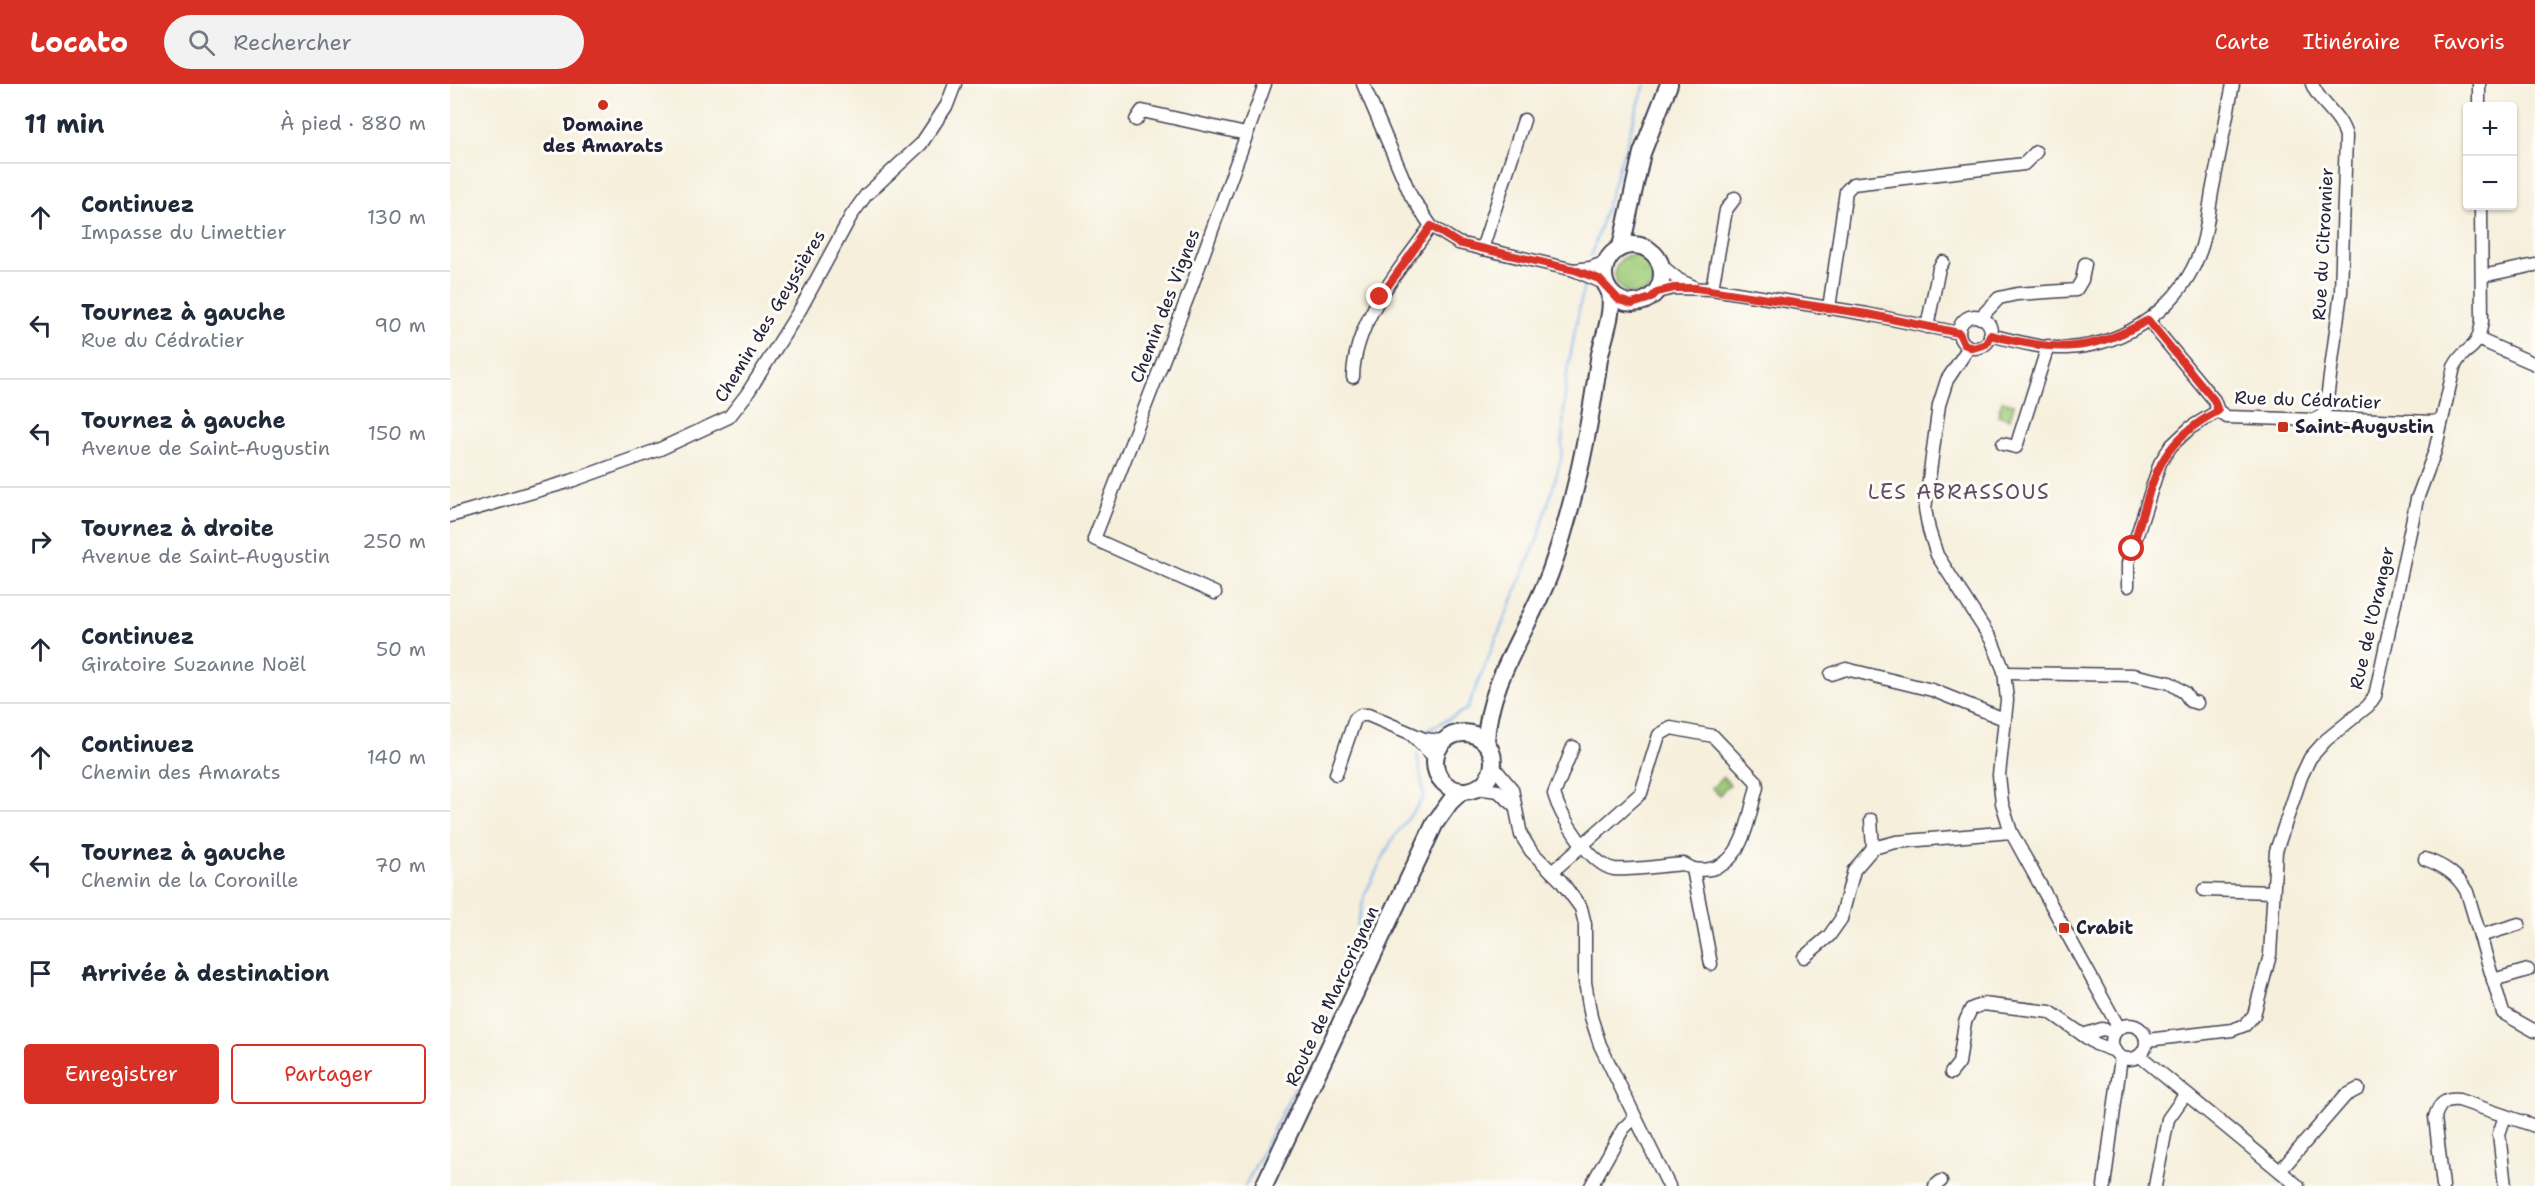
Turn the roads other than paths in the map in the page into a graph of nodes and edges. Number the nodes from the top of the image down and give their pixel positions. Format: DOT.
graph roads {
  1 [pos="955,84"];
  2 [pos="1265,84"];
  3 [pos="1669,84"];
  4 [pos="2233,84"];
  5 [pos="2312,84"];
  6 [pos="2479,84"];
  7 [pos="1368,86"];
  8 [pos="2479,102"];
  9 [pos="1136,120"];
  10 [pos="1524,120"];
  11 [pos="1246,134"];
  12 [pos="2036,152"];
  13 [pos="1636,185"];
  14 [pos="1735,198"];
  15 [pos="2481,210"];
  16 [pos="1431,226"];
  17 [pos="1620,247"];
  18 [pos="1645,247"];
  19 [pos="1482,249"];
  20 [pos="1606,262"];
  21 [pos="1943,262"];
  22 [pos="2085,264"];
  23 [pos="2535,265"];
  24 [pos="1663,267"];
  25 [pos="1575,270"];
  26 [pos="2482,276"];
  27 [pos="1608,288"];
  28 [pos="1696,288"];
  29 [pos="1712,289"];
  30 [pos="1657,292"];
  31 [pos="1632,304"];
  32 [pos="1829,308"];
  33 [pos="1980,318"];
  34 [pos="2148,320"];
  35 [pos="1927,327"];
  36 [pos="1959,333"];
  37 [pos="1990,335"];
  38 [pos="2480,340"];
  39 [pos="2048,345"];
  40 [pos="1969,347"];
  41 [pos="1599,363"];
  42 [pos="2535,364"];
  43 [pos="1353,377"];
  44 [pos="2218,411"];
  45 [pos="2323,415"];
  46 [pos="2442,420"];
  47 [pos="2003,444"];
  48 [pos="450,516"];
  49 [pos="2127,586"];
  50 [pos="1215,593"];
  51 [pos="2004,673"];
  52 [pos="1831,674"];
  53 [pos="1492,700"];
  54 [pos="2197,703"];
  55 [pos="2004,720"];
  56 [pos="1460,732"];
  57 [pos="1411,734"];
  58 [pos="1442,741"];
  59 [pos="1486,742"];
  60 [pos="1573,747"];
  61 [pos="1434,757"];
  62 [pos="1493,766"];
  63 [pos="1336,774"];
  64 [pos="1438,776"];
  65 [pos="1469,790"];
  66 [pos="1514,805"];
  67 [pos="1871,820"];
  68 [pos="1435,823"];
  69 [pos="2011,832"];
  70 [pos="1582,844"];
  71 [pos="1874,848"];
  72 [pos="2425,859"];
  73 [pos="1693,869"];
  74 [pos="1552,872"];
  75 [pos="2204,890"];
  76 [pos="2273,892"];
  77 [pos="2519,924"];
  78 [pos="2480,936"];
  79 [pos="1804,957"];
  80 [pos="1711,964"];
  81 [pos="2528,970"];
  82 [pos="2493,980"];
  83 [pos="2117,1030"];
  84 [pos="2535,1031"];
  85 [pos="2084,1035"];
  86 [pos="2147,1040"];
  87 [pos="2118,1054"];
  88 [pos="2140,1056"];
  89 [pos="1951,1073"];
  90 [pos="2358,1089"];
  91 [pos="2186,1095"];
  92 [pos="2505,1116"];
  93 [pos="1634,1118"];
  94 [pos="2535,1126"];
  95 [pos="2280,1171"];
  96 [pos="1264,1186"];
  97 [pos="1591,1186"];
  98 [pos="1669,1186"];
  99 [pos="2104,1186"];
  100 [pos="2155,1186"];
  101 [pos="2298,1186"];
  102 [pos="2443,1186"];
  103 [pos="2505,1186"];
  1 -- 48 [label="street, Chemin des Geyssières"];
  2 -- 11 [label="street, Chemin des Vignes"];
  3 -- 13 [label="main road"];
  4 -- 34 [label="street"];
  5 -- 45 [label="street, Rue du Citronnier"];
  6 -- 8 [label="street"];
  7 -- 16 [label="street"];
  9 -- 11 [label="street"];
  10 -- 19 [label="street"];
  11 -- 50 [label="street, Chemin des Vignes"];
  12 -- 32 [label="street"];
  13 -- 17 [label="main road"];
  13 -- 18 [label="main road"];
  14 -- 29 [label="street"];
  15 -- 26 [label="street"];
  16 -- 19 [label="street"];
  16 -- 43 [label="street"];
  17 -- 18 [label="main road"];
  17 -- 20 [label="main road"];
  18 -- 24 [label="main road"];
  19 -- 25 [label="street"];
  20 -- 25 [label="street"];
  20 -- 27 [label="main road"];
  21 -- 35 [label="street"];
  22 -- 33 [label="street"];
  23 -- 26 [label="street"];
  24 -- 28 [label="street"];
  24 -- 30 [label="main road"];
  25 -- 27 [label="street"];
  26 -- 38 [label="street"];
  27 -- 31 [label="main road"];
  27 -- 41 [label="main road"];
  28 -- 29 [label="street"];
  28 -- 30 [label="street"];
  29 -- 32 [label="street"];
  30 -- 31 [label="main road"];
  31 -- 41 [label="main road"];
  32 -- 35 [label="street"];
  33 -- 36 [label="street"];
  33 -- 37 [label="street"];
  34 -- 39 [label="street"];
  34 -- 44 [label="street, Rue du Cédratier"];
  35 -- 36 [label="street"];
  36 -- 40 [label="street"];
  37 -- 39 [label="street"];
  37 -- 40 [label="street"];
  38 -- 42 [label="street"];
  38 -- 46 [label="street, Rue de l'Oranger"];
  39 -- 47 [label="street"];
  40 -- 51 [label="street"];
  41 -- 53 [label="main road"];
  44 -- 45 [label="street, Rue du Cédratier"];
  44 -- 49 [label="street"];
  45 -- 46 [label="street, Rue du Cédratier"];
  46 -- 76 [label="street, Rue de l'Oranger"];
  51 -- 54 [label="street"];
  51 -- 55 [label="street"];
  52 -- 55 [label="street"];
  53 -- 56 [label="main road"];
  53 -- 59 [label="main road"];
  55 -- 69 [label="street"];
  56 -- 58 [label="main road"];
  56 -- 59 [label="main road"];
  57 -- 58 [label="street"];
  57 -- 61 [label="street"];
  57 -- 63 [label="street"];
  58 -- 61 [label="main road"];
  59 -- 62 [label="main road"];
  60 -- 70 [label="street"];
  61 -- 64 [label="main road"];
  62 -- 65 [label="main road"];
  62 -- 66 [label="street"];
  64 -- 65 [label="main road"];
  64 -- 68 [label="main road, Route de Marcorignan"];
  65 -- 66 [label="street"];
  65 -- 68 [label="main road, Route de Marcorignan"];
  66 -- 74 [label="street"];
  67 -- 71 [label="street"];
  68 -- 96 [label="main road, Route de Marcorignan"];
  69 -- 71 [label="street"];
  69 -- 83 [label="street"];
  70 -- 73 [label="street"];
  70 -- 73 [label="street"];
  70 -- 74 [label="street"];
  71 -- 79 [label="street"];
  72 -- 78 [label="street"];
  73 -- 80 [label="street"];
  74 -- 93 [label="street"];
  75 -- 76 [label="street"];
  76 -- 86 [label="street, Rue de l'Oranger"];
  77 -- 78 [label="street"];
  78 -- 82 [label="street"];
  81 -- 82 [label="street"];
  82 -- 84 [label="street"];
  83 -- 85 [label="street"];
  83 -- 86 [label="street"];
  83 -- 87 [label="street"];
  85 -- 87 [label="street"];
  85 -- 89 [label="street"];
  86 -- 88 [label="street"];
  87 -- 88 [label="street"];
  87 -- 99 [label="street"];
  88 -- 91 [label="street"];
  90 -- 95 [label="street"];
  91 -- 95 [label="street"];
  91 -- 100 [label="street"];
  92 -- 94 [label="street"];
  92 -- 102 [label="street"];
  92 -- 103 [label="street"];
  93 -- 97 [label="street"];
  93 -- 98 [label="street"];
  95 -- 101 [label="street"];
}
